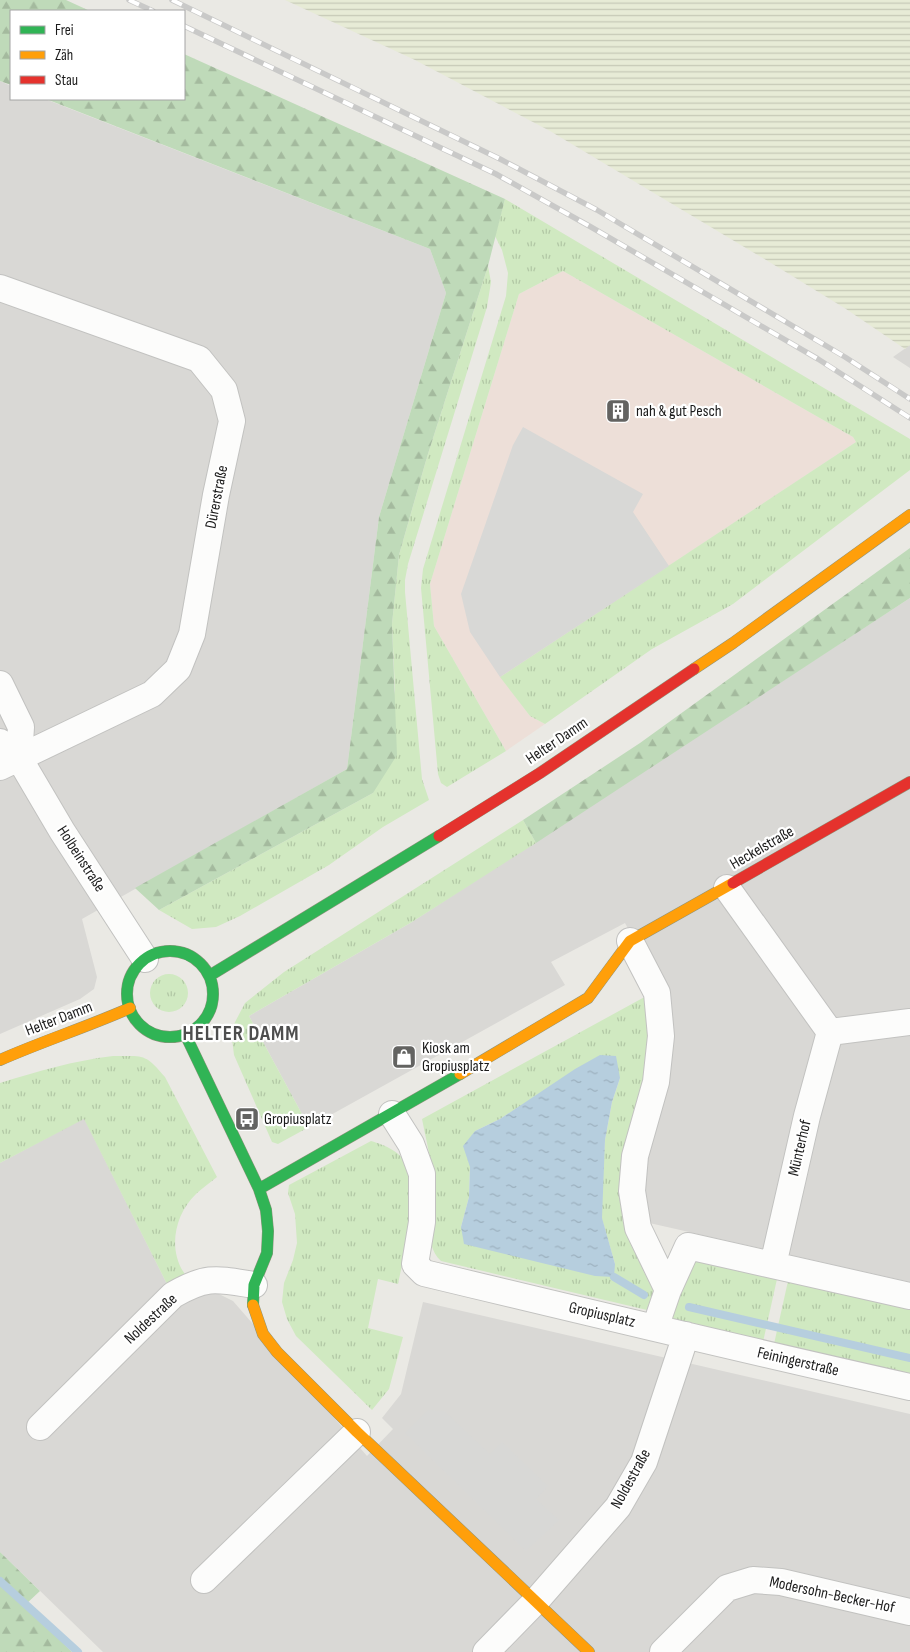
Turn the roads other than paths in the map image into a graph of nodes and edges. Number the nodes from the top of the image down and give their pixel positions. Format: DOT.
graph roads {
  1 [pos="0,288"];
  2 [pos="910,515"];
  3 [pos="0,684"];
  4 [pos="6,756"];
  5 [pos="910,782"];
  6 [pos="727,888"];
  7 [pos="630,941"];
  8 [pos="145,959"];
  9 [pos="209,976"];
  10 [pos="130,1008"];
  11 [pos="910,1022"];
  12 [pos="830,1032"];
  13 [pos="186,1034"];
  14 [pos="0,1060"];
  15 [pos="392,1114"];
  16 [pos="259,1189"];
  17 [pos="773,1265"];
  18 [pos="254,1285"];
  19 [pos="668,1290"];
  20 [pos="910,1296"];
  21 [pos="655,1328"];
  22 [pos="686,1335"];
  23 [pos="910,1387"];
  24 [pos="40,1427"];
  25 [pos="357,1432"];
  26 [pos="204,1580"];
  27 [pos="536,1600"];
  28 [pos="910,1612"];
  29 [pos="486,1652"];
  30 [pos="589,1652"];
  31 [pos="662,1652"];
  1 -- 4 [label="street, Dürerstraße"];
  2 -- 9 [label="street, Helter Damm"];
  3 -- 4 [label="street"];
  4 -- 8 [label="street, Holbeinstraße"];
  5 -- 6 [label="street, Heckelstraße"];
  6 -- 7 [label="street, Heckelstraße"];
  6 -- 12 [label="street"];
  7 -- 15 [label="street"];
  7 -- 19 [label="street"];
  8 -- 9 [label="street"];
  8 -- 10 [label="street"];
  9 -- 13 [label="street"];
  10 -- 13 [label="street"];
  10 -- 14 [label="street, Helter Damm"];
  11 -- 12 [label="street"];
  12 -- 17 [label="street, Münterhof"];
  13 -- 16 [label="street"];
  15 -- 16 [label="street"];
  15 -- 21 [label="street, Gropiusplatz"];
  16 -- 18 [label="street"];
  17 -- 19 [label="street"];
  17 -- 20 [label="street"];
  18 -- 24 [label="street, Noldestraße"];
  18 -- 25 [label="street"];
  19 -- 21 [label="street, Gropiusplatz"];
  21 -- 22 [label="street, Gropiusplatz"];
  22 -- 23 [label="street, Feiningerstraße"];
  22 -- 27 [label="street, Noldestraße"];
  25 -- 26 [label="street"];
  25 -- 27 [label="street"];
  27 -- 29 [label="street, Noldestraße"];
  27 -- 30 [label="street"];
  28 -- 31 [label="street, Modersohn-Becker-Hof"];
}
